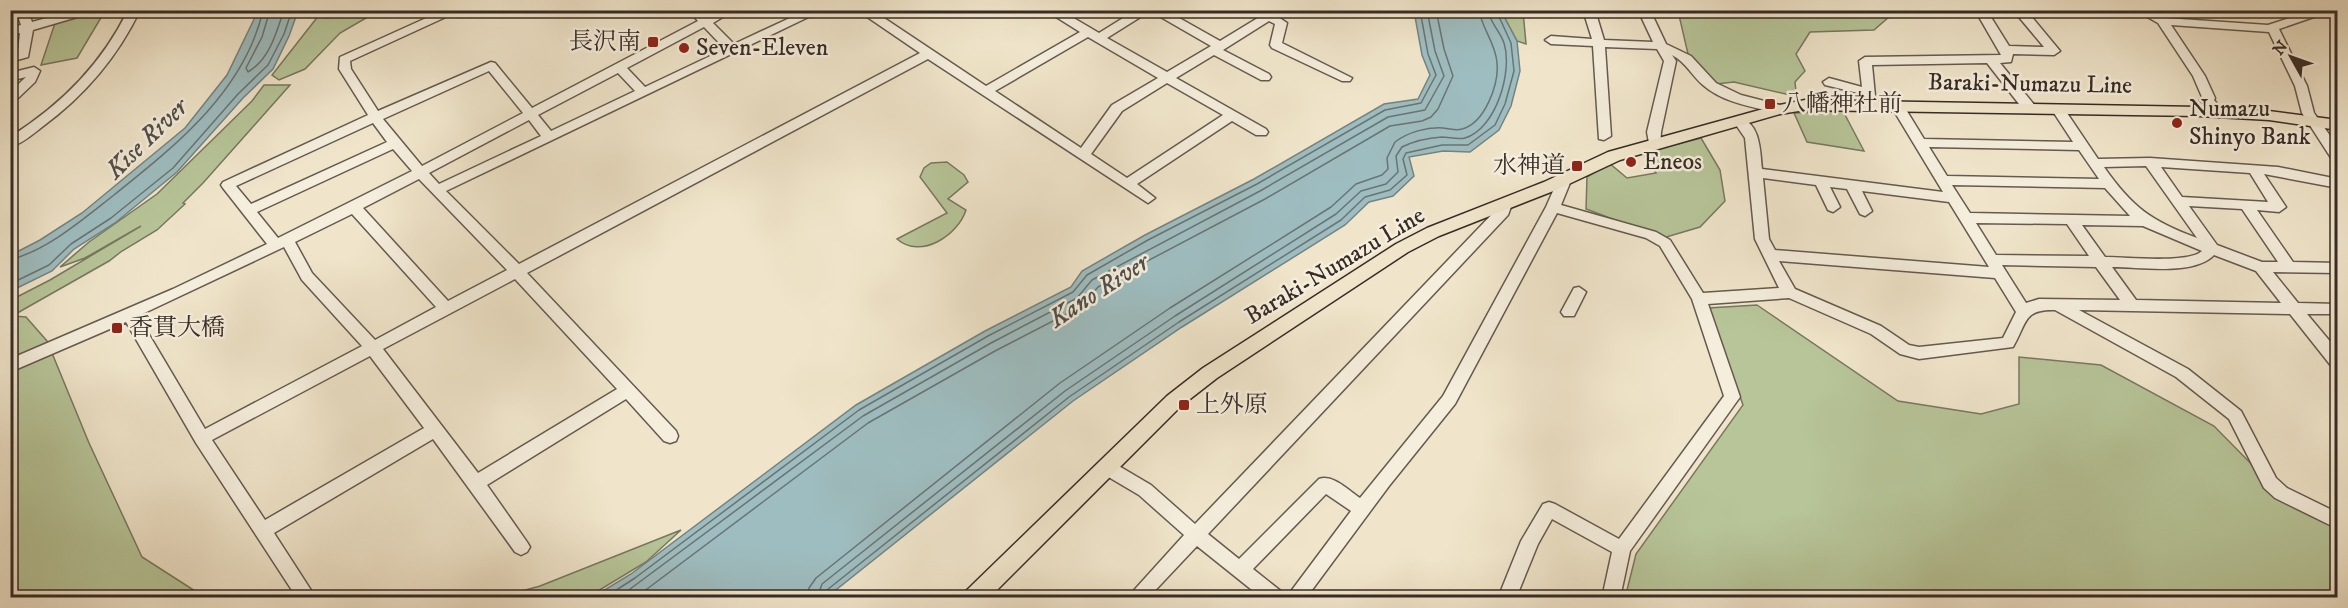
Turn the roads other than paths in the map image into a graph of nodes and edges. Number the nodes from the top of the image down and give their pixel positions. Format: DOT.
graph roads {
  1 [pos="22,10"];
  2 [pos="81,10"];
  3 [pos="134,10"];
  4 [pos="455,10"];
  5 [pos="694,10"];
  6 [pos="728,10"];
  7 [pos="817,10"];
  8 [pos="863,10"];
  9 [pos="1051,10"];
  10 [pos="1145,10"];
  11 [pos="1156,10"];
  12 [pos="1589,10"];
  13 [pos="1644,10"];
  14 [pos="1990,10"];
  15 [pos="2019,10"];
  16 [pos="2142,10"];
  17 [pos="2328,10"];
  18 [pos="1981,11"];
  19 [pos="1264,13"];
  20 [pos="2313,13"];
  21 [pos="2162,21"];
  22 [pos="706,22"];
  23 [pos="27,27"];
  24 [pos="2273,29"];
  25 [pos="10,32"];
  26 [pos="1093,35"];
  27 [pos="1551,40"];
  28 [pos="1599,43"];
  29 [pos="1661,46"];
  30 [pos="1217,48"];
  31 [pos="732,50"];
  32 [pos="2005,50"];
  33 [pos="928,54"];
  34 [pos="10,58"];
  35 [pos="1991,60"];
  36 [pos="620,68"];
  37 [pos="10,77"];
  38 [pos="1168,77"];
  39 [pos="1265,77"];
  40 [pos="1346,78"];
  41 [pos="1829,82"];
  42 [pos="986,91"];
  43 [pos="644,93"];
  44 [pos="10,99"];
  45 [pos="1869,99"];
  46 [pos="1897,106"];
  47 [pos="1779,109"];
  48 [pos="2031,110"];
  49 [pos="2058,110"];
  50 [pos="2216,110"];
  51 [pos="1232,115"];
  52 [pos="531,116"];
  53 [pos="374,118"];
  54 [pos="2312,120"];
  55 [pos="1740,122"];
  56 [pos="2337,125"];
  57 [pos="1261,132"];
  58 [pos="1604,136"];
  59 [pos="550,138"];
  60 [pos="10,143"];
  61 [pos="396,143"];
  62 [pos="1920,143"];
  63 [pos="1654,146"];
  64 [pos="2082,146"];
  65 [pos="1083,155"];
  66 [pos="2336,155"];
  67 [pos="2150,162"];
  68 [pos="2094,163"];
  69 [pos="2255,171"];
  70 [pos="420,172"];
  71 [pos="1756,173"];
  72 [pos="1565,178"];
  73 [pos="1943,180"];
  74 [pos="1821,182"];
  75 [pos="1127,184"];
  76 [pos="2109,184"];
  77 [pos="2337,184"];
  78 [pos="1852,185"];
  79 [pos="437,190"];
  80 [pos="1148,198"];
  81 [pos="1953,198"];
  82 [pos="2177,201"];
  83 [pos="1504,204"];
  84 [pos="2246,205"];
  85 [pos="354,207"];
  86 [pos="1553,207"];
  87 [pos="1833,207"];
  88 [pos="248,211"];
  89 [pos="1865,211"];
  90 [pos="1966,218"];
  91 [pos="2071,220"];
  92 [pos="2145,221"];
  93 [pos="281,243"];
  94 [pos="2212,249"];
  95 [pos="1769,255"];
  96 [pos="2100,262"];
  97 [pos="1995,266"];
  98 [pos="2262,267"];
  99 [pos="2289,267"];
  100 [pos="2337,268"];
  101 [pos="518,273"];
  102 [pos="1579,292"];
  103 [pos="1790,293"];
  104 [pos="1699,299"];
  105 [pos="2059,306"];
  106 [pos="2132,306"];
  107 [pos="2294,309"];
  108 [pos="2337,309"];
  109 [pos="447,310"];
  110 [pos="2023,311"];
  111 [pos="1569,312"];
  112 [pos="130,315"];
  113 [pos="373,348"];
  114 [pos="2337,361"];
  115 [pos="10,366"];
  116 [pos="628,390"];
  117 [pos="434,430"];
  118 [pos="670,436"];
  119 [pos="202,438"];
  120 [pos="1106,467"];
  121 [pos="476,483"];
  122 [pos="1362,509"];
  123 [pos="2337,522"];
  124 [pos="263,530"];
  125 [pos="1197,536"];
  126 [pos="521,547"];
  127 [pos="1622,549"];
  128 [pos="1240,570"];
  129 [pos="307,597"];
  130 [pos="974,597"];
  131 [pos="1136,597"];
  132 [pos="1276,597"];
  133 [pos="1295,597"];
  134 [pos="1507,597"];
  135 [pos="1611,597"];
  1 -- 23 [label="street"];
  2 -- 23 [label="street"];
  3 -- 60 [label="street"];
  4 -- 53 [label="street"];
  5 -- 22 [label="street"];
  6 -- 22 [label="street"];
  7 -- 31 [label="street"];
  8 -- 33 [label="street"];
  9 -- 26 [label="street"];
  10 -- 26 [label="street"];
  11 -- 30 [label="street"];
  12 -- 28 [label="street"];
  13 -- 29 [label="street"];
  14 -- 18 [label="street"];
  15 -- 32 [label="street"];
  16 -- 21 [label="street"];
  17 -- 20 [label="street"];
  18 -- 32 [label="street"];
  19 -- 30 [label="street"];
  19 -- 40 [label="street"];
  20 -- 24 [label="street"];
  21 -- 24 [label="street"];
  21 -- 50 [label="street"];
  22 -- 31 [label="street"];
  22 -- 36 [label="street"];
  23 -- 25 [label="street"];
  23 -- 34 [label="street"];
  24 -- 54 [label="street"];
  26 -- 38 [label="street"];
  26 -- 42 [label="street"];
  27 -- 28 [label="street"];
  28 -- 29 [label="street"];
  28 -- 58 [label="street"];
  29 -- 47 [label="street"];
  29 -- 63 [label="street"];
  30 -- 38 [label="street"];
  30 -- 39 [label="street"];
  31 -- 43 [label="street"];
  32 -- 35 [label="street"];
  33 -- 42 [label="street"];
  33 -- 101 [label="street"];
  35 -- 45 [label="street"];
  35 -- 48 [label="street"];
  36 -- 43 [label="street"];
  36 -- 52 [label="street"];
  37 -- 44 [label="street"];
  38 -- 51 [label="street"];
  38 -- 65 [label="street"];
  41 -- 45 [label="street"];
  42 -- 65 [label="street"];
  43 -- 59 [label="street"];
  45 -- 46 [label="main road, Baraki-Numazu Line"];
  45 -- 47 [label="main road, Baraki-Numazu Line"];
  46 -- 48 [label="main road, Baraki-Numazu Line"];
  46 -- 62 [label="street"];
  47 -- 55 [label="main road, Baraki-Numazu Line"];
  48 -- 49 [label="main road, Baraki-Numazu Line"];
  49 -- 50 [label="main road, Baraki-Numazu Line"];
  49 -- 64 [label="street"];
  50 -- 54 [label="main road, Baraki-Numazu Line"];
  51 -- 57 [label="street"];
  51 -- 75 [label="street"];
  52 -- 53 [label="street"];
  52 -- 59 [label="street"];
  52 -- 70 [label="street"];
  53 -- 61 [label="street"];
  53 -- 88 [label="street"];
  54 -- 56 [label="main road, Baraki-Numazu Line"];
  54 -- 66 [label="street"];
  55 -- 63 [label="main road, Baraki-Numazu Line"];
  55 -- 71 [label="street"];
  59 -- 79 [label="street"];
  61 -- 70 [label="street"];
  61 -- 88 [label="street"];
  62 -- 64 [label="street"];
  62 -- 73 [label="street"];
  63 -- 72 [label="main road, Baraki-Numazu Line"];
  64 -- 68 [label="street"];
  65 -- 75 [label="street"];
  67 -- 68 [label="street"];
  67 -- 69 [label="street"];
  67 -- 82 [label="street"];
  68 -- 76 [label="street"];
  69 -- 77 [label="street"];
  69 -- 84 [label="street"];
  70 -- 79 [label="street"];
  70 -- 85 [label="street"];
  71 -- 74 [label="street"];
  71 -- 95 [label="street"];
  72 -- 83 [label="main road, Baraki-Numazu Line"];
  72 -- 86 [label="street"];
  73 -- 76 [label="street"];
  73 -- 81 [label="street"];
  74 -- 78 [label="street"];
  74 -- 87 [label="street"];
  75 -- 80 [label="street"];
  76 -- 92 [label="street"];
  78 -- 81 [label="street"];
  78 -- 89 [label="street"];
  79 -- 101 [label="street"];
  81 -- 90 [label="street"];
  82 -- 84 [label="street"];
  82 -- 94 [label="street"];
  83 -- 120 [label="main road, Baraki-Numazu Line"];
  83 -- 125 [label="street"];
  84 -- 99 [label="street"];
  85 -- 93 [label="street"];
  85 -- 109 [label="street"];
  86 -- 104 [label="street"];
  86 -- 122 [label="street"];
  88 -- 93 [label="street"];
  90 -- 91 [label="street"];
  90 -- 97 [label="street"];
  91 -- 92 [label="street"];
  91 -- 96 [label="street"];
  92 -- 94 [label="street"];
  93 -- 112 [label="street"];
  93 -- 113 [label="street"];
  94 -- 96 [label="street"];
  94 -- 98 [label="street"];
  95 -- 97 [label="street"];
  95 -- 103 [label="street"];
  96 -- 97 [label="street"];
  96 -- 106 [label="street"];
  97 -- 110 [label="street"];
  98 -- 99 [label="street"];
  98 -- 107 [label="street"];
  99 -- 100 [label="street"];
  101 -- 109 [label="street"];
  101 -- 116 [label="street"];
  102 -- 111 [label="street"];
  103 -- 104 [label="street"];
  103 -- 110 [label="street"];
  104 -- 127 [label="street"];
  105 -- 106 [label="street"];
  105 -- 110 [label="street"];
  105 -- 123 [label="street"];
  106 -- 107 [label="street"];
  107 -- 108 [label="street"];
  107 -- 114 [label="street"];
  109 -- 113 [label="street"];
  112 -- 115 [label="street"];
  112 -- 119 [label="street"];
  113 -- 117 [label="street"];
  113 -- 119 [label="street"];
  116 -- 118 [label="street"];
  116 -- 121 [label="street"];
  117 -- 121 [label="street"];
  117 -- 124 [label="street"];
  119 -- 124 [label="street"];
  120 -- 125 [label="street"];
  120 -- 130 [label="main road, Baraki-Numazu Line"];
  121 -- 126 [label="street"];
  122 -- 128 [label="street"];
  122 -- 133 [label="street"];
  124 -- 129 [label="street"];
  125 -- 128 [label="street"];
  125 -- 131 [label="street"];
  127 -- 134 [label="street"];
  127 -- 135 [label="street"];
  128 -- 132 [label="street"];
}
